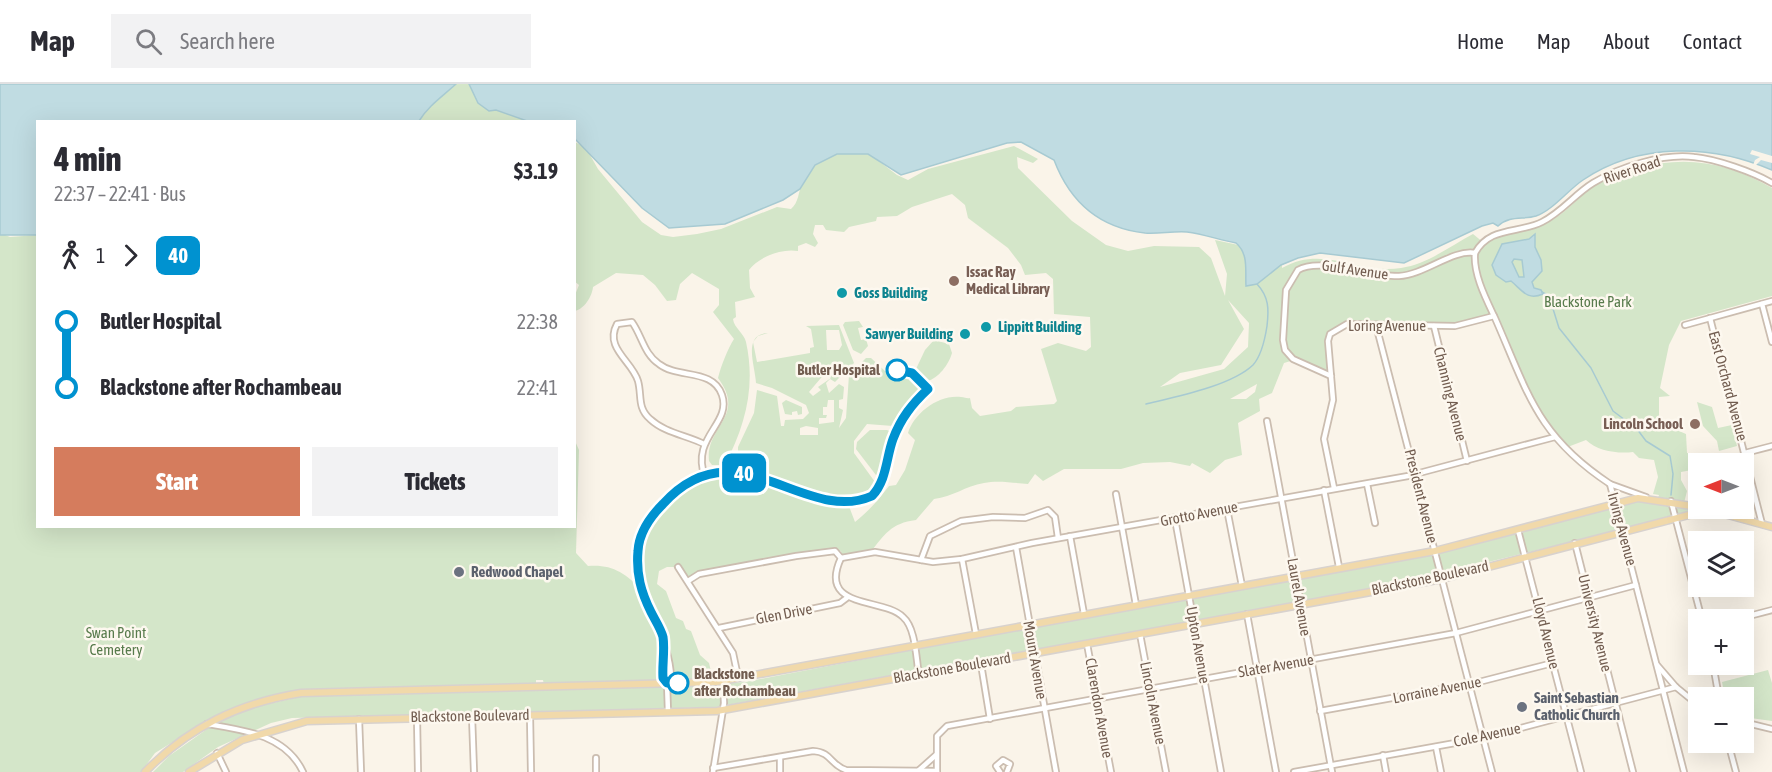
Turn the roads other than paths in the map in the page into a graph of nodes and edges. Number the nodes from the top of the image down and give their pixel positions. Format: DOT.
graph roads {
  1 [pos="1772,183"];
  2 [pos="1475,253"];
  3 [pos="1772,301"];
  4 [pos="1762,303"];
  5 [pos="1494,316"];
  6 [pos="1710,318"];
  7 [pos="1376,325"];
  8 [pos="1685,325"];
  9 [pos="1434,326"];
  10 [pos="1772,342"];
  11 [pos="1331,376"];
  12 [pos="928,389"];
  13 [pos="1267,421"];
  14 [pos="1555,438"];
  15 [pos="704,444"];
  16 [pos="1772,446"];
  17 [pos="1745,453"];
  18 [pos="1754,453"];
  19 [pos="1467,461"];
  20 [pos="1415,474"];
  21 [pos="705,477"];
  22 [pos="1367,484"];
  23 [pos="1610,484"];
  24 [pos="1334,488"];
  25 [pos="1324,490"];
  26 [pos="1754,490"];
  27 [pos="1116,494"];
  28 [pos="1646,497"];
  29 [pos="1281,498"];
  30 [pos="1671,501"];
  31 [pos="1616,504"];
  32 [pos="1688,505"];
  33 [pos="1227,508"];
  34 [pos="1688,514"];
  35 [pos="1675,517"];
  36 [pos="1174,519"];
  37 [pos="1743,519"];
  38 [pos="1375,523"];
  39 [pos="1762,524"];
  40 [pos="1772,527"];
  41 [pos="1122,528"];
  42 [pos="1518,530"];
  43 [pos="1623,531"];
  44 [pos="1070,536"];
  45 [pos="1058,538"];
  46 [pos="1575,543"];
  47 [pos="1016,547"];
  48 [pos="1435,550"];
  49 [pos="1526,556"];
  50 [pos="841,558"];
  51 [pos="962,559"];
  52 [pos="921,560"];
  53 [pos="678,567"];
  54 [pos="1339,567"];
  55 [pos="1296,575"];
  56 [pos="1442,579"];
  57 [pos="688,581"];
  58 [pos="1636,585"];
  59 [pos="1242,586"];
  60 [pos="1188,595"];
  61 [pos="848,597"];
  62 [pos="1588,598"];
  63 [pos="1300,603"];
  64 [pos="1136,605"];
  65 [pos="1699,609"];
  66 [pos="1772,610"];
  67 [pos="1540,611"];
  68 [pos="1084,614"];
  69 [pos="1247,614"];
  70 [pos="1754,615"];
  71 [pos="1194,623"];
  72 [pos="1028,624"];
  73 [pos="718,628"];
  74 [pos="1456,633"];
  75 [pos="976,634"];
  76 [pos="1140,634"];
  77 [pos="1087,644"];
  78 [pos="913,646"];
  79 [pos="1034,654"];
  80 [pos="1311,660"];
  81 [pos="1553,663"];
  82 [pos="981,664"];
  83 [pos="1656,664"];
  84 [pos="1257,669"];
  85 [pos="919,675"];
  86 [pos="738,678"];
  87 [pos="1204,678"];
  88 [pos="723,681"];
  89 [pos="667,683"];
  90 [pos="1469,684"];
  91 [pos="1676,687"];
  92 [pos="1151,689"];
  93 [pos="1663,691"];
  94 [pos="1688,697"];
  95 [pos="1097,699"];
  96 [pos="1615,702"];
  97 [pos="1044,708"];
  98 [pos="723,710"];
  99 [pos="1320,711"];
  100 [pos="668,712"];
  101 [pos="530,715"];
  102 [pos="472,716"];
  103 [pos="1567,716"];
  104 [pos="417,717"];
  105 [pos="990,718"];
  106 [pos="359,719"];
  107 [pos="205,724"];
  108 [pos="1754,725"];
  109 [pos="1772,729"];
  110 [pos="259,734"];
  111 [pos="1483,738"];
  112 [pos="1436,747"];
  113 [pos="217,753"];
  114 [pos="1731,753"];
  115 [pos="936,755"];
  116 [pos="1383,755"];
  117 [pos="780,757"];
  118 [pos="596,758"];
  119 [pos="834,763"];
  120 [pos="1330,765"];
  121 [pos="713,770"];
  122 [pos="145,772"];
  123 [pos="189,772"];
  124 [pos="226,772"];
  125 [pos="303,772"];
  126 [pos="361,772"];
  127 [pos="418,772"];
  128 [pos="474,772"];
  129 [pos="531,772"];
  130 [pos="596,772"];
  131 [pos="780,772"];
  132 [pos="834,772"];
  133 [pos="885,772"];
  134 [pos="917,772"];
  135 [pos="937,772"];
  136 [pos="1000,772"];
  137 [pos="1007,772"];
  138 [pos="1056,772"];
  139 [pos="1111,772"];
  140 [pos="1166,772"];
  141 [pos="1221,772"];
  142 [pos="1276,772"];
  143 [pos="1294,772"];
  144 [pos="1332,772"];
  145 [pos="1386,772"];
  146 [pos="1441,772"];
  147 [pos="1492,772"];
  148 [pos="1581,772"];
  149 [pos="1633,772"];
  150 [pos="1684,772"];
  151 [pos="1736,772"];
  1 -- 2 [label="street, River Road"];
  2 -- 5 [label="street, Irving Avenue"];
  2 -- 11 [label="street, Gulf Avenue"];
  3 -- 4 [label="street"];
  4 -- 6 [label="street"];
  4 -- 10 [label="street"];
  5 -- 9 [label="street, Loring Avenue"];
  5 -- 14 [label="street, Irving Avenue"];
  6 -- 8 [label="street"];
  6 -- 17 [label="street, East Orchard Avenue"];
  7 -- 9 [label="street, Loring Avenue"];
  7 -- 11 [label="street, Loring Avenue"];
  7 -- 20 [label="street, President Avenue"];
  9 -- 19 [label="street, Channing Avenue"];
  11 -- 24 [label="street, Loring Avenue"];
  12 -- 21 [label="street"];
  13 -- 29 [label="street, Laurel Avenue"];
  14 -- 19 [label="street, Grotto Avenue"];
  14 -- 23 [label="street, Irving Avenue"];
  15 -- 15 [label="street"];
  15 -- 21 [label="street"];
  16 -- 18 [label="street"];
  19 -- 20 [label="street, Grotto Avenue"];
  20 -- 22 [label="street, Grotto Avenue"];
  20 -- 48 [label="street, President Avenue"];
  21 -- 89 [label="street"];
  22 -- 24 [label="street, Grotto Avenue"];
  22 -- 38 [label="street"];
  23 -- 28 [label="street, Blackstone Boulevard"];
  23 -- 31 [label="street, Irving Avenue"];
  24 -- 25 [label="street, Grotto Avenue"];
  25 -- 29 [label="street, Grotto Avenue"];
  25 -- 54 [label="street"];
  26 -- 39 [label="street, East Orchard Avenue"];
  27 -- 41 [label="street"];
  28 -- 30 [label="main road, Blackstone Boulevard"];
  28 -- 31 [label="main road, Blackstone Boulevard"];
  29 -- 33 [label="street, Grotto Avenue"];
  29 -- 55 [label="street, Laurel Avenue"];
  30 -- 32 [label="main road, Blackstone Boulevard"];
  30 -- 35 [label="street"];
  31 -- 42 [label="main road, Blackstone Boulevard"];
  31 -- 43 [label="street, Irving Avenue"];
  33 -- 36 [label="street, Grotto Avenue"];
  33 -- 59 [label="street"];
  34 -- 35 [label="main road, Blackstone Boulevard"];
  35 -- 43 [label="main road, Blackstone Boulevard"];
  35 -- 65 [label="street"];
  36 -- 41 [label="street, Grotto Avenue"];
  36 -- 60 [label="street, Upton Avenue"];
  37 -- 39 [label="main road"];
  39 -- 40 [label="main road"];
  41 -- 44 [label="street, Grotto Avenue"];
  41 -- 64 [label="street"];
  42 -- 48 [label="main road, Blackstone Boulevard"];
  42 -- 49 [label="street, Lloyd Avenue"];
  43 -- 46 [label="main road, Blackstone Boulevard"];
  43 -- 58 [label="street, Irving Avenue"];
  44 -- 45 [label="street, Grotto Avenue"];
  44 -- 68 [label="street"];
  45 -- 47 [label="street, Grotto Avenue"];
  45 -- 52 [label="street"];
  46 -- 49 [label="main road, Blackstone Boulevard"];
  46 -- 62 [label="street, University Avenue"];
  47 -- 51 [label="street, Grotto Avenue"];
  47 -- 72 [label="street, Mount Avenue"];
  48 -- 54 [label="main road, Blackstone Boulevard"];
  48 -- 56 [label="street, President Avenue"];
  49 -- 56 [label="main road, Blackstone Boulevard"];
  49 -- 67 [label="street, Lloyd Avenue"];
  50 -- 52 [label="street, Grotto Avenue"];
  50 -- 57 [label="street"];
  50 -- 61 [label="street"];
  51 -- 52 [label="street, Grotto Avenue"];
  51 -- 75 [label="street"];
  53 -- 57 [label="street"];
  54 -- 55 [label="main road, Blackstone Boulevard"];
  55 -- 59 [label="main road, Blackstone Boulevard"];
  55 -- 63 [label="street, Laurel Avenue"];
  56 -- 63 [label="main road, Blackstone Boulevard"];
  56 -- 74 [label="street, President Avenue"];
  57 -- 73 [label="street"];
  58 -- 62 [label="street, Slater Avenue"];
  58 -- 83 [label="street, Irving Avenue"];
  59 -- 60 [label="main road, Blackstone Boulevard"];
  60 -- 64 [label="main road, Blackstone Boulevard"];
  60 -- 71 [label="street, Upton Avenue"];
  61 -- 73 [label="street, Glen Drive"];
  61 -- 78 [label="street"];
  62 -- 67 [label="street, Slater Avenue"];
  62 -- 96 [label="street, University Avenue"];
  63 -- 69 [label="main road, Blackstone Boulevard"];
  63 -- 80 [label="street, Laurel Avenue"];
  64 -- 68 [label="main road, Blackstone Boulevard"];
  66 -- 70 [label="street"];
  67 -- 74 [label="street, Slater Avenue"];
  67 -- 81 [label="street, Lloyd Avenue"];
  68 -- 72 [label="main road, Blackstone Boulevard"];
  69 -- 71 [label="main road, Blackstone Boulevard"];
  69 -- 84 [label="street"];
  71 -- 76 [label="main road, Blackstone Boulevard"];
  71 -- 87 [label="street, Upton Avenue"];
  72 -- 75 [label="main road, Blackstone Boulevard"];
  72 -- 79 [label="street, Mount Avenue"];
  73 -- 86 [label="street"];
  74 -- 80 [label="street, Slater Avenue"];
  74 -- 90 [label="street, President Avenue"];
  75 -- 78 [label="main road, Blackstone Boulevard"];
  76 -- 77 [label="main road, Blackstone Boulevard"];
  76 -- 92 [label="street, Lincoln Avenue"];
  77 -- 79 [label="main road, Blackstone Boulevard"];
  77 -- 95 [label="street, Clarendon Avenue"];
  78 -- 85 [label="street"];
  78 -- 86 [label="main road, Blackstone Boulevard"];
  79 -- 82 [label="main road, Blackstone Boulevard"];
  79 -- 97 [label="street, Mount Avenue"];
  80 -- 84 [label="street, Slater Avenue"];
  80 -- 99 [label="street, Laurel Avenue"];
  81 -- 90 [label="street, Lorraine Avenue"];
  81 -- 103 [label="street, Lloyd Avenue"];
  82 -- 85 [label="main road, Blackstone Boulevard"];
  82 -- 105 [label="street"];
  83 -- 91 [label="street"];
  83 -- 93 [label="street, Irving Avenue"];
  84 -- 87 [label="street, Slater Avenue"];
  84 -- 142 [label="street"];
  85 -- 98 [label="main road, Blackstone Boulevard"];
  86 -- 88 [label="main road, Blackstone Boulevard"];
  87 -- 92 [label="street, Slater Avenue"];
  87 -- 141 [label="street, Upton Avenue"];
  88 -- 89 [label="main road, Blackstone Boulevard"];
  88 -- 98 [label="street"];
  89 -- 100 [label="street"];
  89 -- 107 [label="main road, Blackstone Boulevard"];
  90 -- 99 [label="street, Lorraine Avenue"];
  90 -- 111 [label="street, President Avenue"];
  91 -- 93 [label="street, Cole Avenue"];
  91 -- 94 [label="street"];
  92 -- 95 [label="street, Slater Avenue"];
  92 -- 140 [label="street, Lincoln Avenue"];
  93 -- 96 [label="street, Cole Avenue"];
  93 -- 150 [label="street, Irving Avenue"];
  95 -- 97 [label="street, Slater Avenue"];
  95 -- 139 [label="street, Clarendon Avenue"];
  96 -- 103 [label="street, Cole Avenue"];
  96 -- 149 [label="street, University Avenue"];
  97 -- 105 [label="street, Slater Avenue"];
  97 -- 138 [label="street, Mount Avenue"];
  98 -- 100 [label="main road, Blackstone Boulevard"];
  98 -- 121 [label="street"];
  99 -- 120 [label="street, Laurel Avenue"];
  100 -- 101 [label="main road, Blackstone Boulevard"];
  101 -- 102 [label="main road, Blackstone Boulevard"];
  101 -- 129 [label="street"];
  102 -- 104 [label="main road, Blackstone Boulevard"];
  102 -- 128 [label="street"];
  103 -- 111 [label="street, Cole Avenue"];
  103 -- 148 [label="street, Lloyd Avenue"];
  104 -- 106 [label="main road, Blackstone Boulevard"];
  104 -- 127 [label="street"];
  105 -- 115 [label="street, Slater Avenue"];
  106 -- 110 [label="main road, Blackstone Boulevard"];
  106 -- 126 [label="street"];
  107 -- 110 [label="street"];
  107 -- 122 [label="main road, Blackstone Boulevard"];
  108 -- 109 [label="street"];
  110 -- 113 [label="main road, Blackstone Boulevard"];
  110 -- 125 [label="street"];
  111 -- 112 [label="street, Cole Avenue"];
  111 -- 147 [label="street, President Avenue"];
  112 -- 116 [label="street, Cole Avenue"];
  112 -- 146 [label="street"];
  113 -- 123 [label="main road, Blackstone Boulevard"];
  113 -- 124 [label="street"];
  114 -- 151 [label="street"];
  115 -- 134 [label="street"];
  115 -- 135 [label="street, Slater Avenue"];
  116 -- 120 [label="street, Cole Avenue"];
  116 -- 145 [label="street"];
  117 -- 119 [label="street, Slater Avenue"];
  117 -- 121 [label="street, Slater Avenue"];
  117 -- 131 [label="street"];
  118 -- 130 [label="street"];
  119 -- 132 [label="street"];
  119 -- 133 [label="street, Slater Avenue"];
  120 -- 143 [label="street, Cole Avenue"];
  120 -- 144 [label="street, Laurel Avenue"];
  133 -- 134 [label="street, Slater Avenue"];
  134 -- 135 [label="street, Slater Avenue"];
  136 -- 137 [label="street"];
}
